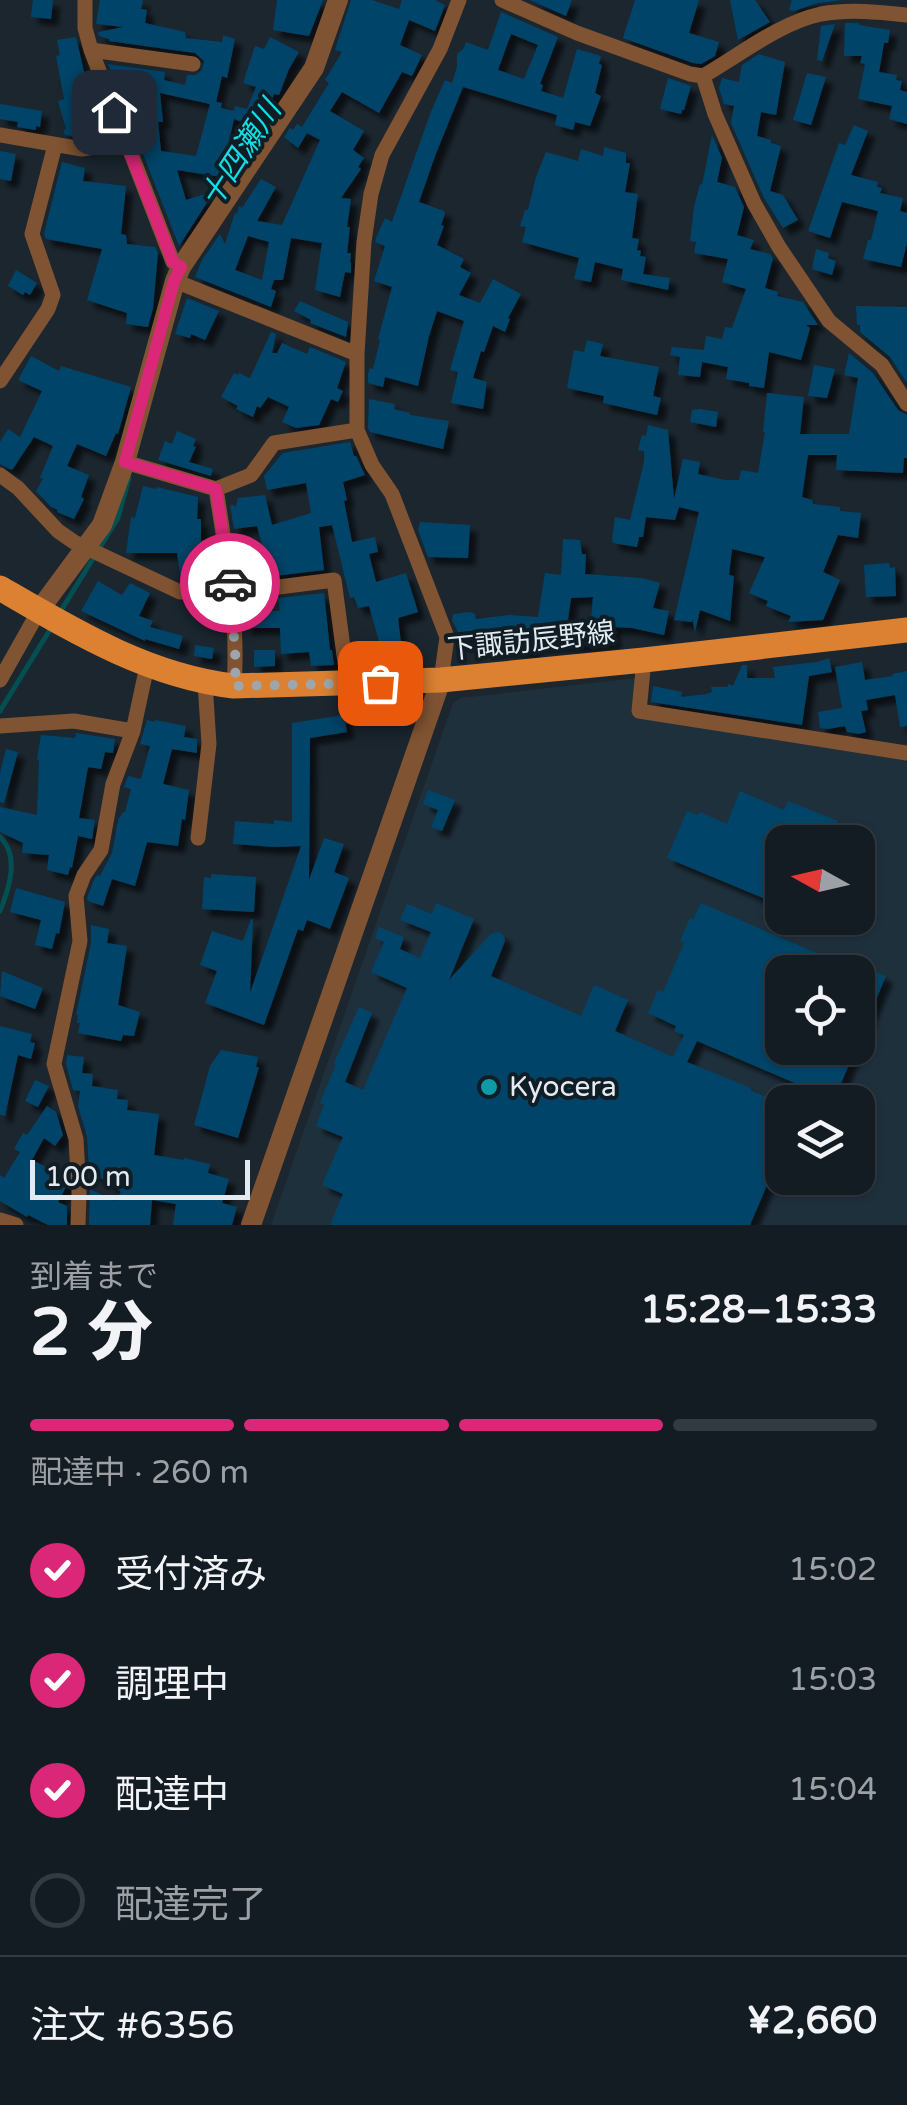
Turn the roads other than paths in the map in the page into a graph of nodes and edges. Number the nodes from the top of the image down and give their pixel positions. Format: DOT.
graph roads {
  1 [pos="85,0"];
  2 [pos="338,0"];
  3 [pos="459,0"];
  4 [pos="502,0"];
  5 [pos="907,15"];
  6 [pos="91,50"];
  7 [pos="193,64"];
  8 [pos="703,76"];
  9 [pos="0,135"];
  10 [pos="126,142"];
  11 [pos="54,145"];
  12 [pos="178,274"];
  13 [pos="356,354"];
  14 [pos="0,381"];
  15 [pos="907,404"];
  16 [pos="357,430"];
  17 [pos="125,462"];
  18 [pos="0,475"];
  19 [pos="216,489"];
  20 [pos="87,546"];
  21 [pos="0,588"];
  22 [pos="231,594"];
  23 [pos="40,609"];
  24 [pos="907,630"];
  25 [pos="644,660"];
  26 [pos="147,666"];
  27 [pos="0,680"];
  28 [pos="441,680"];
  29 [pos="205,682"];
  30 [pos="348,684"];
  31 [pos="234,686"];
  32 [pos="0,726"];
  33 [pos="133,731"];
  34 [pos="907,753"];
  35 [pos="198,838"];
  36 [pos="0,1220"];
  37 [pos="16,1225"];
  38 [pos="78,1225"];
  39 [pos="251,1225"];
  1 -- 6 [label="street"];
  2 -- 12 [label="street"];
  3 -- 13 [label="street"];
  4 -- 8 [label="street"];
  5 -- 8 [label="street"];
  6 -- 7 [label="street"];
  6 -- 10 [label="street"];
  8 -- 15 [label="street"];
  9 -- 11 [label="street"];
  10 -- 11 [label="street"];
  10 -- 12 [label="street"];
  11 -- 14 [label="street"];
  12 -- 13 [label="street"];
  12 -- 17 [label="street"];
  13 -- 16 [label="street"];
  16 -- 19 [label="street"];
  16 -- 28 [label="street"];
  17 -- 19 [label="street"];
  17 -- 20 [label="street"];
  18 -- 20 [label="street"];
  19 -- 22 [label="street"];
  20 -- 22 [label="street"];
  20 -- 23 [label="street"];
  21 -- 23 [label="main road, 下諏訪辰野線"];
  22 -- 30 [label="street"];
  22 -- 31 [label="street"];
  23 -- 26 [label="main road, 下諏訪辰野線"];
  23 -- 27 [label="street"];
  24 -- 25 [label="main road, 下諏訪辰野線"];
  25 -- 28 [label="main road, 下諏訪辰野線"];
  25 -- 34 [label="street"];
  26 -- 29 [label="main road, 下諏訪辰野線"];
  26 -- 33 [label="street"];
  28 -- 30 [label="main road, 下諏訪辰野線"];
  28 -- 39 [label="street"];
  29 -- 31 [label="main road, 下諏訪辰野線"];
  29 -- 35 [label="street"];
  30 -- 31 [label="main road, 下諏訪辰野線"];
  32 -- 33 [label="street"];
  33 -- 38 [label="street"];
  36 -- 37 [label="street"];
}
